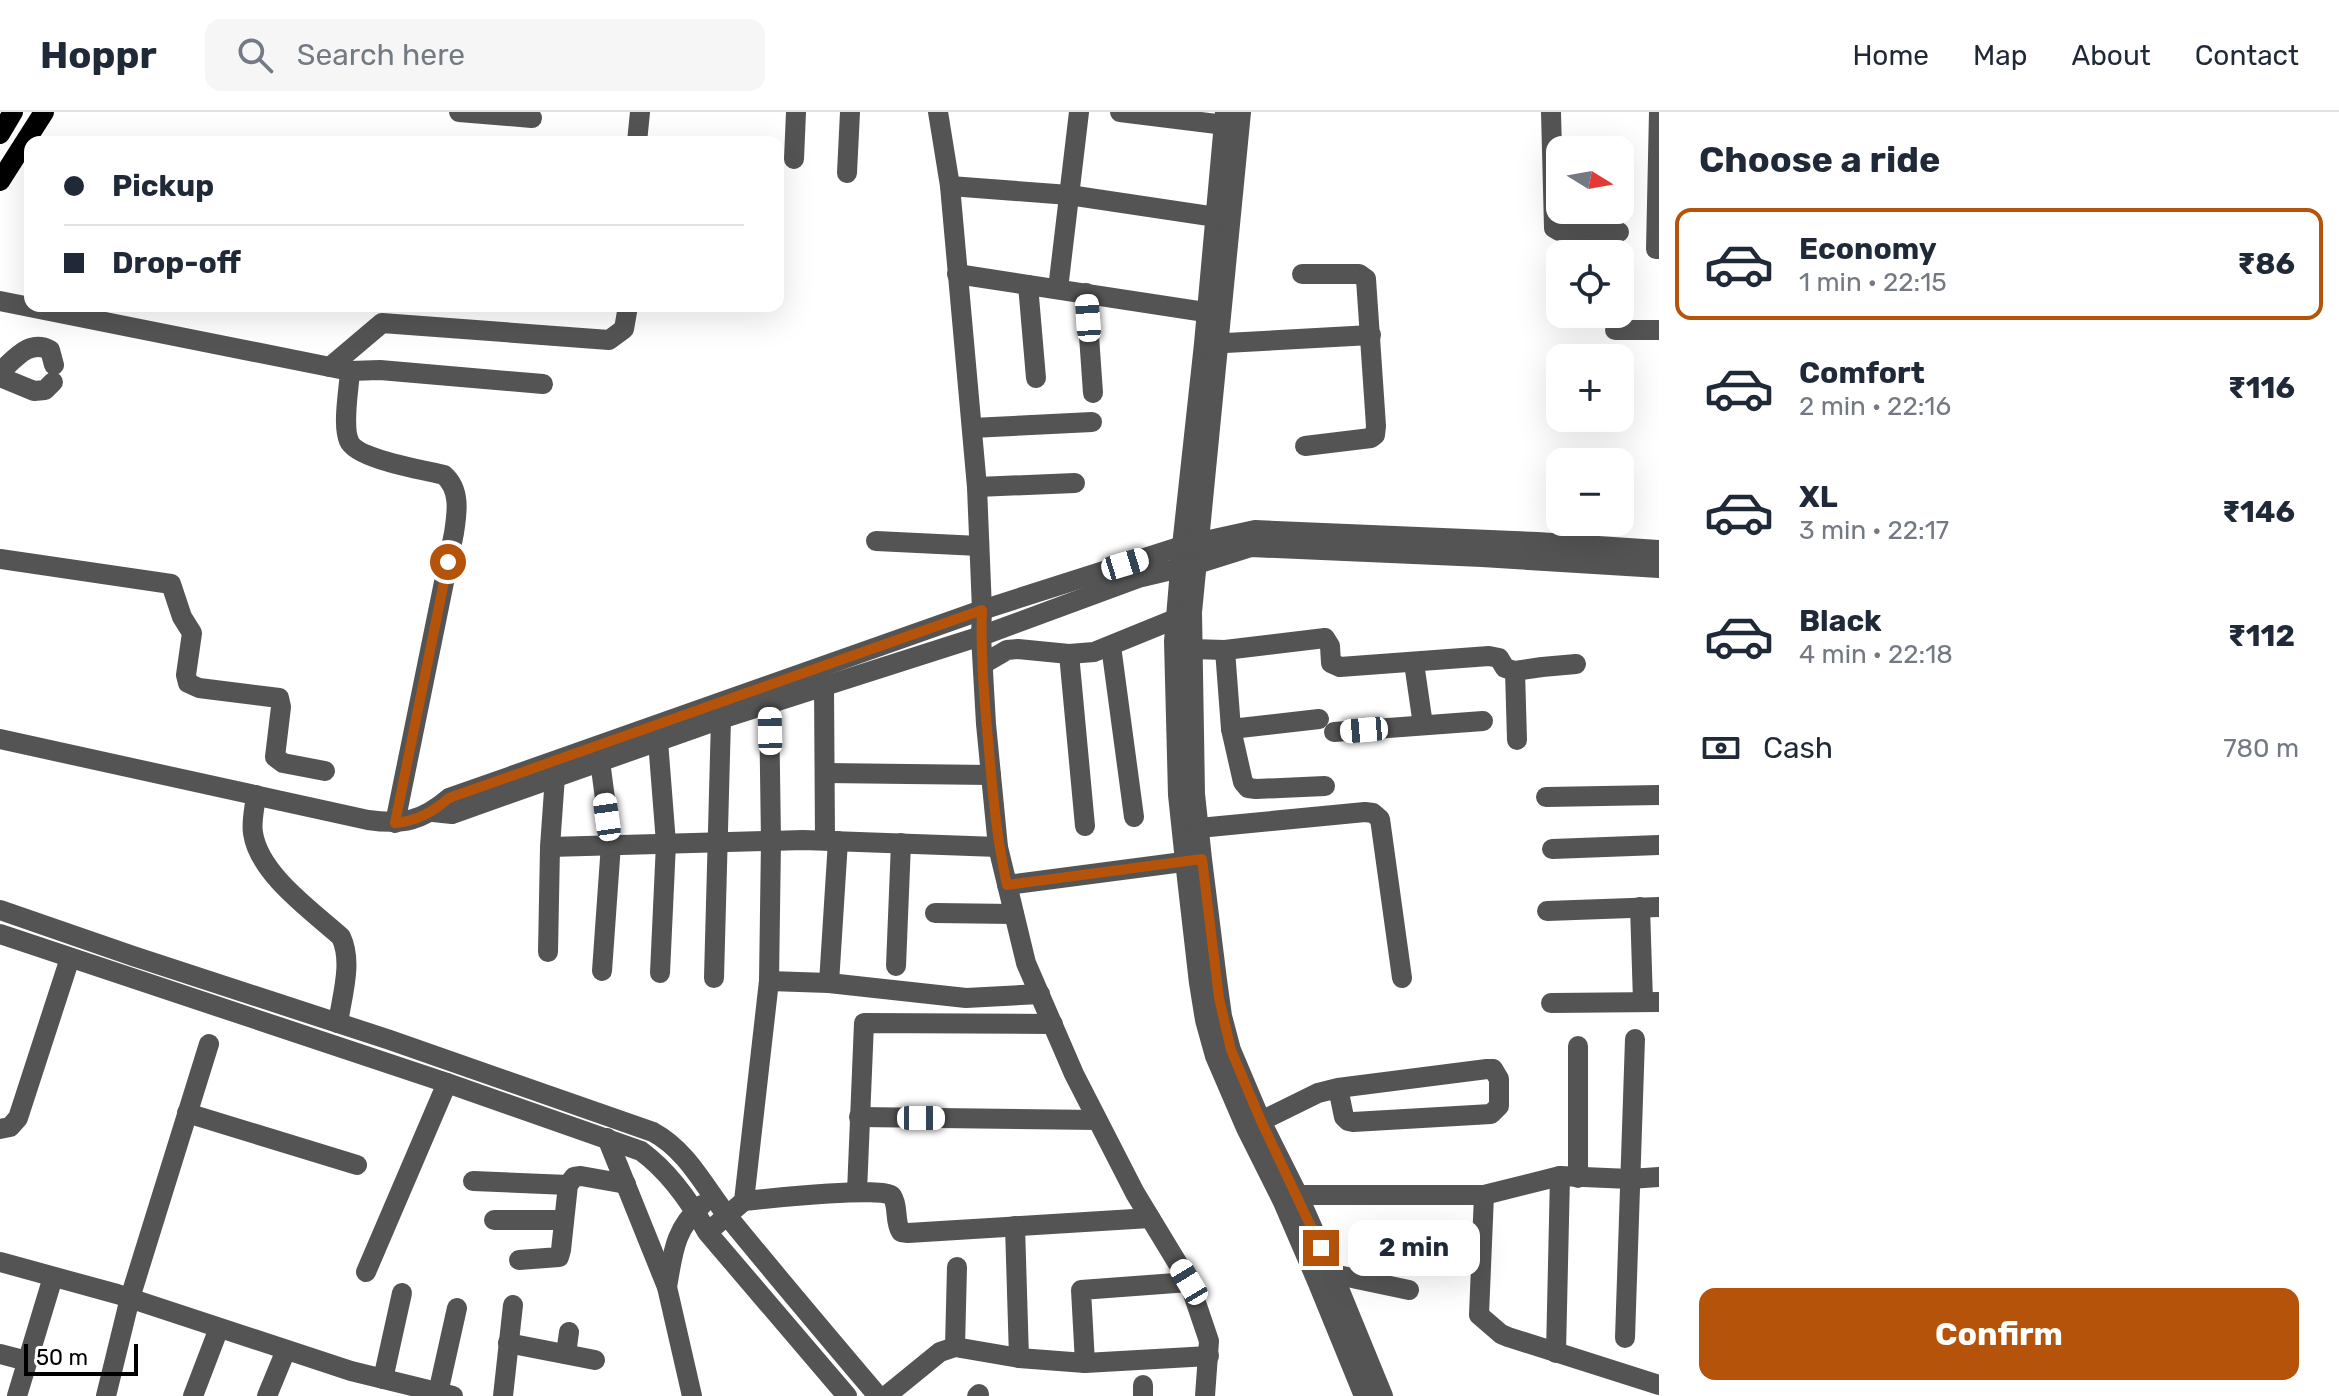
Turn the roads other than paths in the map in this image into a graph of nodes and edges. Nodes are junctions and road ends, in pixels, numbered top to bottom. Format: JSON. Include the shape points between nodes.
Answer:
{"nodes":[{"id":1,"x":13,"y":112,"type":"edge"},
{"id":2,"x":44,"y":112,"type":"edge"},
{"id":3,"x":459,"y":112,"type":"edge"},
{"id":4,"x":640,"y":112,"type":"edge"},
{"id":5,"x":796,"y":112,"type":"edge"},
{"id":6,"x":850,"y":112,"type":"edge"},
{"id":7,"x":938,"y":112,"type":"edge"},
{"id":8,"x":1079,"y":112,"type":"edge"},
{"id":9,"x":1120,"y":112,"type":"edge"},
{"id":10,"x":1241,"y":112,"type":"edge"},
{"id":11,"x":1551,"y":112,"type":"edge"},
{"id":12,"x":1659,"y":112,"type":"edge"},
{"id":13,"x":532,"y":118,"type":"dead end"},
{"id":14,"x":1225,"y":118,"type":"edge"},
{"id":15,"x":1659,"y":132,"type":"edge"},
{"id":16,"x":0,"y":134,"type":"edge"},
{"id":17,"x":29,"y":136,"type":"edge"},
{"id":18,"x":638,"y":136,"type":"edge"},
{"id":19,"x":1553,"y":136,"type":"edge"},
{"id":20,"x":24,"y":143,"type":"edge"},
{"id":21,"x":794,"y":159,"type":"dead end"},
{"id":22,"x":847,"y":173,"type":"dead end"},
{"id":23,"x":0,"y":181,"type":"edge"},
{"id":24,"x":950,"y":186,"type":"junction"},
{"id":25,"x":1069,"y":195,"type":"junction"},
{"id":26,"x":1659,"y":196,"type":"edge"},
{"id":27,"x":1216,"y":217,"type":"junction"},
{"id":28,"x":1554,"y":224,"type":"edge"},
{"id":29,"x":1619,"y":232,"type":"dead end"},
{"id":30,"x":1659,"y":249,"type":"edge"},
{"id":31,"x":957,"y":274,"type":"junction"},
{"id":32,"x":1302,"y":274,"type":"dead end"},
{"id":33,"x":1028,"y":285,"type":"junction"},
{"id":34,"x":1058,"y":289,"type":"junction"},
{"id":35,"x":1086,"y":293,"type":"junction"},
{"id":36,"x":0,"y":301,"type":"edge"},
{"id":37,"x":24,"y":306,"type":"edge"},
{"id":38,"x":55,"y":312,"type":"edge"},
{"id":39,"x":627,"y":312,"type":"edge"},
{"id":40,"x":1214,"y":313,"type":"junction"},
{"id":41,"x":1615,"y":330,"type":"dead end"},
{"id":42,"x":1659,"y":330,"type":"edge"},
{"id":43,"x":1371,"y":335,"type":"junction"},
{"id":44,"x":1212,"y":344,"type":"junction"},
{"id":45,"x":340,"y":369,"type":"junction"},
{"id":46,"x":0,"y":375,"type":"edge"},
{"id":47,"x":1036,"y":378,"type":"dead end"},
{"id":48,"x":543,"y":384,"type":"dead end"},
{"id":49,"x":1093,"y":393,"type":"dead end"},
{"id":50,"x":1092,"y":422,"type":"dead end"},
{"id":51,"x":972,"y":428,"type":"junction"},
{"id":52,"x":1305,"y":446,"type":"dead end"},
{"id":53,"x":1075,"y":483,"type":"dead end"},
{"id":54,"x":977,"y":487,"type":"junction"},
{"id":55,"x":876,"y":541,"type":"dead end"},
{"id":56,"x":1191,"y":544,"type":"junction"},
{"id":57,"x":979,"y":546,"type":"junction"},
{"id":58,"x":1659,"y":550,"type":"edge"},
{"id":59,"x":0,"y":559,"type":"edge"},
{"id":60,"x":1188,"y":566,"type":"junction"},
{"id":61,"x":1659,"y":568,"type":"edge"},
{"id":62,"x":982,"y":610,"type":"junction"},
{"id":63,"x":1184,"y":616,"type":"junction"},
{"id":64,"x":981,"y":636,"type":"junction"},
{"id":65,"x":1111,"y":646,"type":"junction"},
{"id":66,"x":1191,"y":649,"type":"junction"},
{"id":67,"x":1225,"y":650,"type":"junction"},
{"id":68,"x":1069,"y":654,"type":"junction"},
{"id":69,"x":1414,"y":663,"type":"junction"},
{"id":70,"x":983,"y":664,"type":"junction"},
{"id":71,"x":1576,"y":664,"type":"dead end"},
{"id":72,"x":1515,"y":671,"type":"junction"},
{"id":73,"x":824,"y":685,"type":"junction"},
{"id":74,"x":769,"y":703,"type":"junction"},
{"id":75,"x":721,"y":719,"type":"junction"},
{"id":76,"x":1483,"y":721,"type":"dead end"},
{"id":77,"x":1423,"y":725,"type":"junction"},
{"id":78,"x":1231,"y":729,"type":"junction"},
{"id":79,"x":0,"y":739,"type":"edge"},
{"id":80,"x":1517,"y":740,"type":"dead end"},
{"id":81,"x":658,"y":741,"type":"junction"},
{"id":82,"x":600,"y":761,"type":"junction"},
{"id":83,"x":325,"y":771,"type":"dead end"},
{"id":84,"x":825,"y":773,"type":"junction"},
{"id":85,"x":991,"y":775,"type":"junction"},
{"id":86,"x":555,"y":776,"type":"junction"},
{"id":87,"x":1325,"y":786,"type":"dead end"},
{"id":88,"x":256,"y":795,"type":"junction"},
{"id":89,"x":1659,"y":795,"type":"edge"},
{"id":90,"x":1546,"y":797,"type":"dead end"},
{"id":91,"x":433,"y":812,"type":"junction"},
{"id":92,"x":1134,"y":817,"type":"dead end"},
{"id":93,"x":395,"y":823,"type":"junction"},
{"id":94,"x":1085,"y":826,"type":"dead end"},
{"id":95,"x":1199,"y":828,"type":"junction"},
{"id":96,"x":771,"y":841,"type":"junction"},
{"id":97,"x":832,"y":841,"type":"junction"},
{"id":98,"x":719,"y":842,"type":"junction"},
{"id":99,"x":666,"y":843,"type":"junction"},
{"id":100,"x":901,"y":843,"type":"junction"},
{"id":101,"x":611,"y":844,"type":"junction"},
{"id":102,"x":1659,"y":845,"type":"edge"},
{"id":103,"x":550,"y":847,"type":"junction"},
{"id":104,"x":998,"y":847,"type":"junction"},
{"id":105,"x":1552,"y":849,"type":"dead end"},
{"id":106,"x":1194,"y":860,"type":"junction"},
{"id":107,"x":1007,"y":885,"type":"junction"},
{"id":108,"x":1649,"y":907,"type":"edge"},
{"id":109,"x":0,"y":910,"type":"edge"},
{"id":110,"x":1547,"y":911,"type":"dead end"},
{"id":111,"x":935,"y":913,"type":"dead end"},
{"id":112,"x":1014,"y":914,"type":"junction"},
{"id":113,"x":0,"y":934,"type":"edge"},
{"id":114,"x":548,"y":952,"type":"dead end"},
{"id":115,"x":70,"y":958,"type":"junction"},
{"id":116,"x":896,"y":966,"type":"dead end"},
{"id":117,"x":602,"y":971,"type":"dead end"},
{"id":118,"x":660,"y":973,"type":"dead end"},
{"id":119,"x":714,"y":978,"type":"dead end"},
{"id":120,"x":1402,"y":978,"type":"dead end"},
{"id":121,"x":769,"y":981,"type":"junction"},
{"id":122,"x":829,"y":983,"type":"junction"},
{"id":123,"x":1040,"y":994,"type":"junction"},
{"id":124,"x":1651,"y":1001,"type":"edge"},
{"id":125,"x":1551,"y":1003,"type":"dead end"},
{"id":126,"x":338,"y":1023,"type":"junction"},
{"id":127,"x":1053,"y":1024,"type":"junction"},
{"id":128,"x":1635,"y":1039,"type":"dead end"},
{"id":129,"x":209,"y":1044,"type":"dead end"},
{"id":130,"x":1578,"y":1046,"type":"dead end"},
{"id":131,"x":447,"y":1083,"type":"junction"},
{"id":132,"x":1338,"y":1088,"type":"junction"},
{"id":133,"x":187,"y":1113,"type":"junction"},
{"id":134,"x":859,"y":1117,"type":"junction"},
{"id":135,"x":1097,"y":1120,"type":"junction"},
{"id":136,"x":1261,"y":1121,"type":"junction"},
{"id":137,"x":0,"y":1129,"type":"edge"},
{"id":138,"x":607,"y":1138,"type":"junction"},
{"id":139,"x":357,"y":1165,"type":"dead end"},
{"id":140,"x":1569,"y":1177,"type":"junction"},
{"id":141,"x":1659,"y":1177,"type":"edge"},
{"id":142,"x":1630,"y":1179,"type":"junction"},
{"id":143,"x":473,"y":1181,"type":"dead end"},
{"id":144,"x":626,"y":1184,"type":"junction"},
{"id":145,"x":568,"y":1185,"type":"junction"},
{"id":146,"x":857,"y":1192,"type":"junction"},
{"id":147,"x":1484,"y":1195,"type":"junction"},
{"id":148,"x":712,"y":1196,"type":"junction"},
{"id":149,"x":1289,"y":1196,"type":"junction"},
{"id":150,"x":744,"y":1201,"type":"junction"},
{"id":151,"x":695,"y":1211,"type":"junction"},
{"id":152,"x":727,"y":1216,"type":"junction"},
{"id":153,"x":1150,"y":1218,"type":"junction"},
{"id":154,"x":494,"y":1220,"type":"dead end"},
{"id":155,"x":564,"y":1220,"type":"junction"},
{"id":156,"x":1015,"y":1226,"type":"junction"},
{"id":157,"x":707,"y":1232,"type":"junction"},
{"id":158,"x":519,"y":1260,"type":"dead end"},
{"id":159,"x":0,"y":1262,"type":"edge"},
{"id":160,"x":957,"y":1267,"type":"dead end"},
{"id":161,"x":366,"y":1272,"type":"dead end"},
{"id":162,"x":1333,"y":1274,"type":"junction"},
{"id":163,"x":53,"y":1277,"type":"junction"},
{"id":164,"x":1189,"y":1282,"type":"junction"},
{"id":165,"x":667,"y":1287,"type":"junction"},
{"id":166,"x":1409,"y":1290,"type":"dead end"},
{"id":167,"x":402,"y":1293,"type":"dead end"},
{"id":168,"x":130,"y":1298,"type":"junction"},
{"id":169,"x":513,"y":1305,"type":"dead end"},
{"id":170,"x":457,"y":1308,"type":"dead end"},
{"id":171,"x":219,"y":1328,"type":"junction"},
{"id":172,"x":569,"y":1332,"type":"dead end"},
{"id":173,"x":1625,"y":1338,"type":"dead end"},
{"id":174,"x":508,"y":1343,"type":"junction"},
{"id":175,"x":955,"y":1347,"type":"junction"},
{"id":176,"x":286,"y":1350,"type":"junction"},
{"id":177,"x":1556,"y":1353,"type":"junction"},
{"id":178,"x":0,"y":1354,"type":"edge"},
{"id":179,"x":566,"y":1354,"type":"junction"},
{"id":180,"x":1209,"y":1356,"type":"junction"},
{"id":181,"x":1019,"y":1358,"type":"junction"},
{"id":182,"x":595,"y":1360,"type":"dead end"},
{"id":183,"x":27,"y":1361,"type":"junction"},
{"id":184,"x":1085,"y":1363,"type":"junction"},
{"id":185,"x":383,"y":1379,"type":"junction"},
{"id":186,"x":1659,"y":1385,"type":"edge"},
{"id":187,"x":446,"y":1395,"type":"edge"},
{"id":188,"x":17,"y":1396,"type":"edge"},
{"id":189,"x":106,"y":1396,"type":"edge"},
{"id":190,"x":193,"y":1396,"type":"edge"},
{"id":191,"x":267,"y":1396,"type":"edge"},
{"id":192,"x":503,"y":1396,"type":"edge"},
{"id":193,"x":692,"y":1396,"type":"edge"},
{"id":194,"x":847,"y":1396,"type":"edge"},
{"id":195,"x":878,"y":1396,"type":"edge"},
{"id":196,"x":886,"y":1396,"type":"edge"},
{"id":197,"x":1205,"y":1396,"type":"edge"},
{"id":198,"x":1364,"y":1396,"type":"edge"},
{"id":199,"x":1383,"y":1396,"type":"edge"}],
"edges":[{"from":1,"to":16,"type":"main road"},
{"from":2,"to":17,"type":"main road"},
{"from":3,"to":13,"type":"street"},
{"from":4,"to":18,"type":"street"},
{"from":5,"to":21,"type":"street"},
{"from":6,"to":22,"type":"street"},
{"from":7,"to":24,"type":"street"},
{"from":8,"to":25,"type":"street"},
{"from":9,"to":14,"type":"street"},
{"from":10,"to":40,"type":"street"},
{"from":11,"to":19,"type":"street"},
{"from":12,"to":15,"type":"street"},
{"from":14,"to":27,"type":"street"},
{"from":15,"to":26,"type":"street"},
{"from":20,"to":23,"type":"main road"},
{"from":24,"to":25,"type":"street"},
{"from":24,"to":31,"type":"street"},
{"from":25,"to":27,"type":"street"},
{"from":25,"to":34,"type":"street"},
{"from":26,"to":30,"type":"street"},
{"from":27,"to":40,"type":"street"},
{"from":28,"to":29,"type":"street","via":[[1559,231]]},
{"from":31,"to":33,"type":"street"},
{"from":31,"to":51,"type":"street"},
{"from":32,"to":43,"type":"street","via":[[1363,276]]},
{"from":33,"to":34,"type":"street"},
{"from":33,"to":47,"type":"street"},
{"from":34,"to":35,"type":"street"},
{"from":35,"to":40,"type":"street"},
{"from":35,"to":49,"type":"street"},
{"from":36,"to":37,"type":"street"},
{"from":38,"to":45,"type":"street"},
{"from":39,"to":45,"type":"street","via":[[624,329],[609,340],[382,323]]},
{"from":40,"to":44,"type":"street"},
{"from":41,"to":42,"type":"street"},
{"from":43,"to":44,"type":"street"},
{"from":43,"to":52,"type":"street","via":[[1375,435]]},
{"from":44,"to":56,"type":"street","via":[[1211,409]]},
{"from":45,"to":48,"type":"street"},
{"from":45,"to":93,"type":"street","via":[[353,447],[444,475],[456,496],[454,533]]},
{"from":46,"to":46,"type":"street","via":[[34,391],[45,390],[53,374],[50,350],[35,346],[23,351]]},
{"from":50,"to":51,"type":"street"},
{"from":51,"to":54,"type":"street"},
{"from":53,"to":54,"type":"street"},
{"from":54,"to":57,"type":"street"},
{"from":55,"to":57,"type":"street"},
{"from":56,"to":58,"type":"street","via":[[1255,530]]},
{"from":56,"to":60,"type":"street"},
{"from":56,"to":62,"type":"street"},
{"from":57,"to":62,"type":"street"},
{"from":59,"to":83,"type":"street","via":[[171,584],[192,633],[188,683],[279,698],[275,757]]},
{"from":60,"to":61,"type":"street","via":[[1233,551],[1268,547]]},
{"from":60,"to":63,"type":"street"},
{"from":60,"to":64,"type":"street","via":[[1138,578]]},
{"from":62,"to":64,"type":"street"},
{"from":62,"to":91,"type":"street","via":[[449,798]]},
{"from":63,"to":65,"type":"street"},
{"from":63,"to":66,"type":"street"},
{"from":63,"to":106,"type":"street","via":[[1174,641],[1178,780]]},
{"from":64,"to":70,"type":"street"},
{"from":64,"to":73,"type":"street"},
{"from":65,"to":68,"type":"street"},
{"from":65,"to":92,"type":"street"},
{"from":66,"to":67,"type":"street"},
{"from":66,"to":95,"type":"street"},
{"from":67,"to":69,"type":"street","via":[[1325,638],[1331,663],[1340,667]]},
{"from":67,"to":78,"type":"street"},
{"from":68,"to":70,"type":"street","via":[[1007,650]]},
{"from":68,"to":94,"type":"street"},
{"from":69,"to":72,"type":"street","via":[[1489,656]]},
{"from":69,"to":77,"type":"street"},
{"from":70,"to":85,"type":"street"},
{"from":71,"to":72,"type":"street"},
{"from":72,"to":80,"type":"street"},
{"from":73,"to":74,"type":"street"},
{"from":73,"to":84,"type":"street"},
{"from":74,"to":75,"type":"street"},
{"from":74,"to":96,"type":"street"},
{"from":75,"to":81,"type":"street"},
{"from":75,"to":98,"type":"street"},
{"from":76,"to":77,"type":"street"},
{"from":77,"to":78,"type":"street"},
{"from":78,"to":87,"type":"street","via":[[1248,788]]},
{"from":79,"to":88,"type":"street"},
{"from":81,"to":82,"type":"street"},
{"from":81,"to":99,"type":"street"},
{"from":82,"to":86,"type":"street"},
{"from":82,"to":101,"type":"street"},
{"from":84,"to":85,"type":"street"},
{"from":84,"to":97,"type":"street"},
{"from":85,"to":104,"type":"street"},
{"from":86,"to":91,"type":"street","via":[[452,814]]},
{"from":86,"to":103,"type":"street"},
{"from":88,"to":93,"type":"street"},
{"from":88,"to":126,"type":"street","via":[[252,830],[269,872],[341,937],[346,948]]},
{"from":89,"to":90,"type":"street"},
{"from":91,"to":93,"type":"street"},
{"from":95,"to":106,"type":"street"},
{"from":95,"to":120,"type":"street","via":[[1373,813],[1380,819]]},
{"from":96,"to":97,"type":"street"},
{"from":96,"to":98,"type":"street"},
{"from":96,"to":121,"type":"street"},
{"from":97,"to":100,"type":"street"},
{"from":97,"to":122,"type":"street"},
{"from":98,"to":99,"type":"street"},
{"from":98,"to":119,"type":"street"},
{"from":99,"to":101,"type":"street"},
{"from":99,"to":118,"type":"street"},
{"from":100,"to":104,"type":"street"},
{"from":100,"to":116,"type":"street"},
{"from":101,"to":103,"type":"street"},
{"from":101,"to":117,"type":"street"},
{"from":102,"to":105,"type":"street"},
{"from":103,"to":114,"type":"street"},
{"from":104,"to":107,"type":"street"},
{"from":106,"to":107,"type":"street"},
{"from":106,"to":136,"type":"street","via":[[1222,1016]]},
{"from":106,"to":149,"type":"street","via":[[1199,983],[1215,1056],[1246,1128]]},
{"from":107,"to":112,"type":"street"},
{"from":108,"to":110,"type":"street"},
{"from":108,"to":124,"type":"street"},
{"from":109,"to":126,"type":"street"},
{"from":111,"to":112,"type":"street"},
{"from":112,"to":123,"type":"street"},
{"from":113,"to":115,"type":"street"},
{"from":115,"to":131,"type":"street"},
{"from":115,"to":137,"type":"street","via":[[18,1118]]},
{"from":121,"to":122,"type":"street"},
{"from":121,"to":150,"type":"street"},
{"from":122,"to":123,"type":"street","via":[[966,998]]},
{"from":123,"to":127,"type":"street"},
{"from":124,"to":125,"type":"street"},
{"from":126,"to":148,"type":"street","via":[[653,1132],[681,1153]]},
{"from":127,"to":134,"type":"street","via":[[864,1023]]},
{"from":127,"to":135,"type":"street"},
{"from":128,"to":142,"type":"street"},
{"from":129,"to":133,"type":"street"},
{"from":130,"to":140,"type":"street"},
{"from":131,"to":138,"type":"street"},
{"from":131,"to":161,"type":"street"},
{"from":132,"to":132,"type":"street","via":[[1344,1117],[1353,1122],[1491,1114],[1499,1106],[1499,1079],[1493,1069]]},
{"from":132,"to":136,"type":"street"},
{"from":133,"to":139,"type":"street"},
{"from":133,"to":168,"type":"street"},
{"from":134,"to":135,"type":"street"},
{"from":134,"to":146,"type":"street"},
{"from":135,"to":153,"type":"street"},
{"from":136,"to":149,"type":"street"},
{"from":138,"to":144,"type":"street"},
{"from":138,"to":151,"type":"street","via":[[653,1160]]},
{"from":140,"to":142,"type":"street"},
{"from":140,"to":147,"type":"street"},
{"from":140,"to":177,"type":"street"},
{"from":141,"to":142,"type":"street"},
{"from":142,"to":173,"type":"street"},
{"from":143,"to":145,"type":"street"},
{"from":144,"to":145,"type":"street","via":[[581,1176]]},
{"from":144,"to":165,"type":"street"},
{"from":145,"to":155,"type":"street"},
{"from":146,"to":150,"type":"street"},
{"from":146,"to":156,"type":"street","via":[[892,1195],[901,1232]]},
{"from":147,"to":149,"type":"street"},
{"from":147,"to":177,"type":"street","via":[[1479,1315],[1501,1334]]},
{"from":148,"to":151,"type":"street"},
{"from":148,"to":152,"type":"street"},
{"from":149,"to":162,"type":"street"},
{"from":149,"to":198,"type":"street"},
{"from":150,"to":152,"type":"street"},
{"from":151,"to":157,"type":"street"},
{"from":151,"to":165,"type":"street","via":[[677,1236]]},
{"from":152,"to":157,"type":"street"},
{"from":152,"to":195,"type":"street"},
{"from":153,"to":156,"type":"street"},
{"from":153,"to":164,"type":"street"},
{"from":154,"to":155,"type":"street"},
{"from":155,"to":158,"type":"street","via":[[559,1257]]},
{"from":156,"to":181,"type":"street"},
{"from":157,"to":194,"type":"street"},
{"from":159,"to":163,"type":"street"},
{"from":160,"to":175,"type":"street"},
{"from":162,"to":166,"type":"street"},
{"from":162,"to":199,"type":"street"},
{"from":163,"to":168,"type":"street"},
{"from":163,"to":183,"type":"street"},
{"from":164,"to":180,"type":"street"},
{"from":164,"to":184,"type":"street","via":[[1081,1290]]},
{"from":165,"to":193,"type":"street"},
{"from":167,"to":185,"type":"street"},
{"from":168,"to":171,"type":"street"},
{"from":168,"to":189,"type":"street"},
{"from":169,"to":174,"type":"street"},
{"from":170,"to":187,"type":"street"},
{"from":171,"to":176,"type":"street"},
{"from":171,"to":190,"type":"street"},
{"from":172,"to":179,"type":"street"},
{"from":174,"to":179,"type":"street"},
{"from":174,"to":192,"type":"street"},
{"from":175,"to":181,"type":"street"},
{"from":175,"to":196,"type":"street","via":[[940,1352]]},
{"from":176,"to":185,"type":"street"},
{"from":176,"to":191,"type":"street"},
{"from":177,"to":186,"type":"street"},
{"from":178,"to":183,"type":"street"},
{"from":179,"to":182,"type":"street"},
{"from":180,"to":184,"type":"street"},
{"from":180,"to":197,"type":"street"},
{"from":181,"to":184,"type":"street"},
{"from":183,"to":188,"type":"street"},
{"from":185,"to":187,"type":"street"}]}
